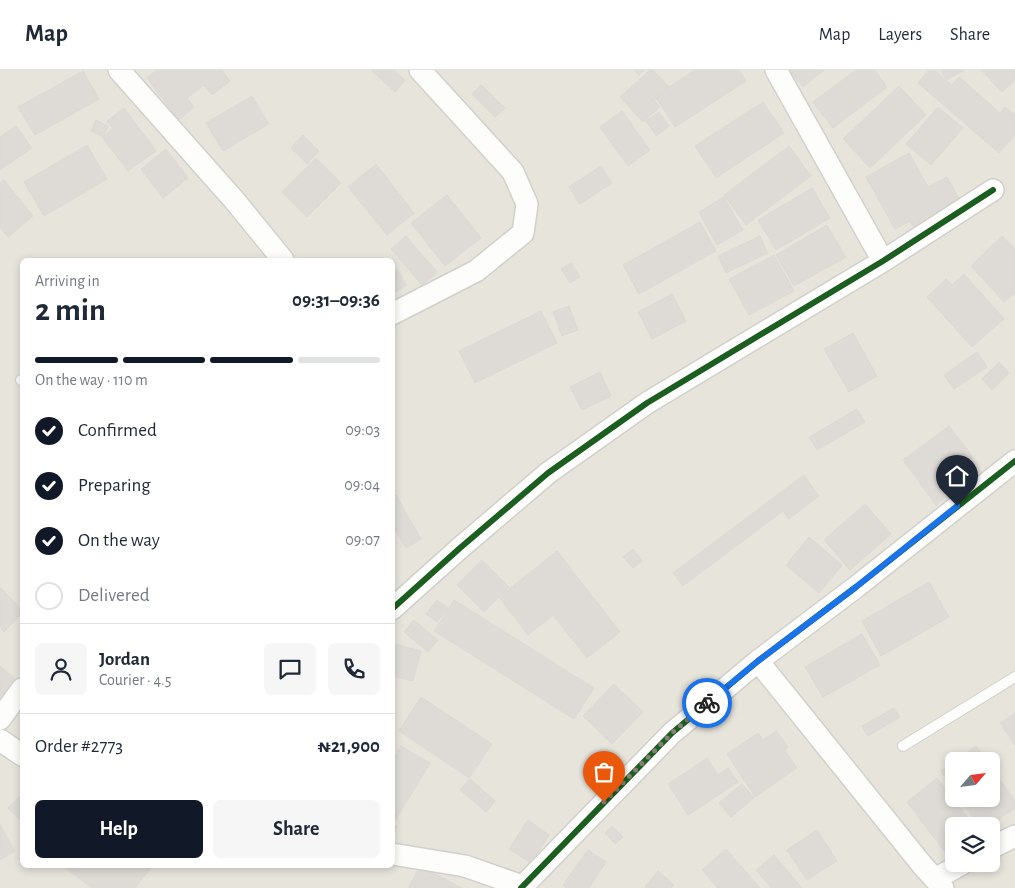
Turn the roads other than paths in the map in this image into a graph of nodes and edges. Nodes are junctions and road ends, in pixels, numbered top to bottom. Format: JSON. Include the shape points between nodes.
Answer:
{"nodes":[{"id":1,"x":119,"y":70,"type":"edge"},
{"id":2,"x":420,"y":70,"type":"edge"},
{"id":3,"x":776,"y":70,"type":"edge"},
{"id":4,"x":993,"y":190,"type":"dead end"},
{"id":5,"x":281,"y":258,"type":"edge"},
{"id":6,"x":883,"y":261,"type":"junction"},
{"id":7,"x":395,"y":312,"type":"edge"},
{"id":8,"x":1015,"y":461,"type":"edge"},
{"id":9,"x":395,"y":606,"type":"edge"},
{"id":10,"x":758,"y":661,"type":"junction"},
{"id":11,"x":1015,"y":677,"type":"edge"},
{"id":12,"x":20,"y":691,"type":"edge"},
{"id":13,"x":0,"y":719,"type":"edge"},
{"id":14,"x":0,"y":740,"type":"edge"},
{"id":15,"x":903,"y":746,"type":"dead end"},
{"id":16,"x":20,"y":754,"type":"edge"},
{"id":17,"x":1015,"y":836,"type":"edge"},
{"id":18,"x":1000,"y":844,"type":"edge"},
{"id":19,"x":395,"y":854,"type":"edge"},
{"id":20,"x":952,"y":872,"type":"edge"},
{"id":21,"x":939,"y":883,"type":"edge"},
{"id":22,"x":522,"y":887,"type":"edge"}],
"edges":[{"from":1,"to":5,"type":"street"},
{"from":2,"to":7,"type":"street","via":[[513,172],[527,204],[523,233],[476,270]]},
{"from":3,"to":6,"type":"street"},
{"from":4,"to":6,"type":"street"},
{"from":6,"to":9,"type":"street","via":[[646,402],[548,473]]},
{"from":8,"to":10,"type":"street"},
{"from":10,"to":21,"type":"street"},
{"from":10,"to":22,"type":"street","via":[[672,733]]},
{"from":11,"to":15,"type":"lane"},
{"from":12,"to":13,"type":"street"},
{"from":14,"to":16,"type":"street"},
{"from":17,"to":18,"type":"street"},
{"from":19,"to":22,"type":"street","via":[[465,866]]},
{"from":20,"to":21,"type":"street"}]}
